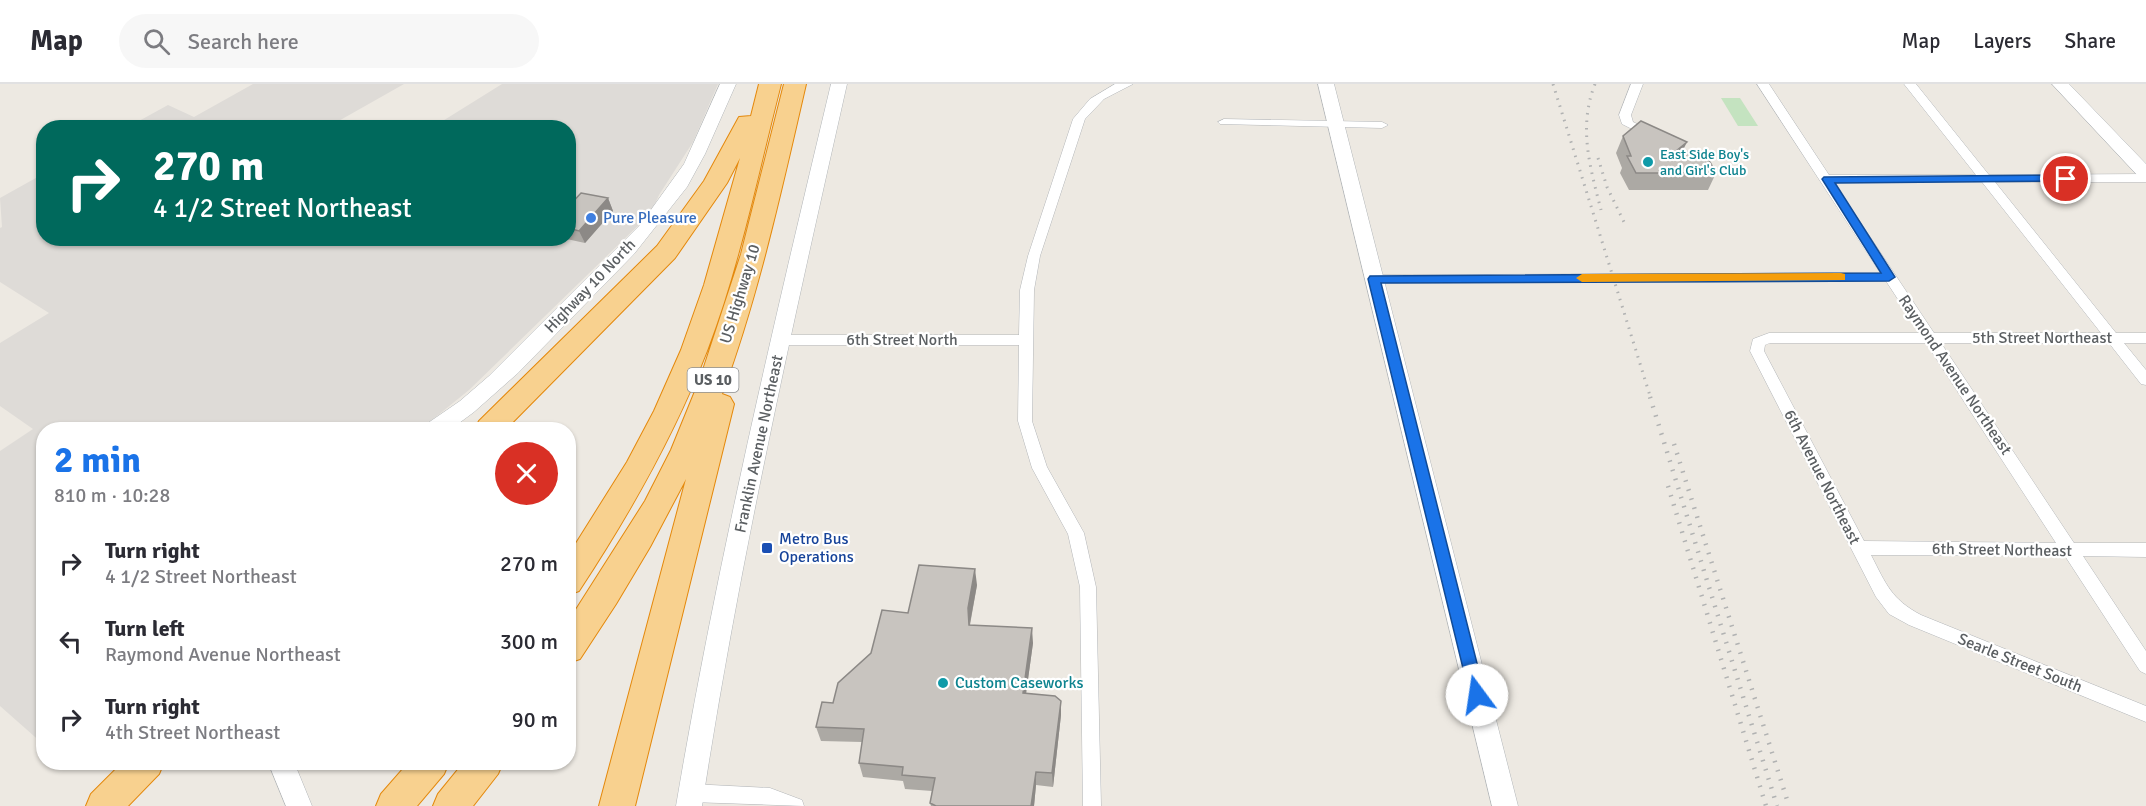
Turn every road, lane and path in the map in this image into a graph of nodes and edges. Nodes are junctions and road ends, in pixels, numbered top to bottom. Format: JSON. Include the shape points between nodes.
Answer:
{"nodes":[{"id":1,"x":728,"y":84,"type":"edge"},
{"id":2,"x":763,"y":84,"type":"edge"},
{"id":3,"x":770,"y":84,"type":"edge"},
{"id":4,"x":795,"y":84,"type":"edge"},
{"id":5,"x":838,"y":84,"type":"edge"},
{"id":6,"x":1127,"y":84,"type":"edge"},
{"id":7,"x":1326,"y":84,"type":"edge"},
{"id":8,"x":1637,"y":84,"type":"edge"},
{"id":9,"x":1763,"y":84,"type":"edge"},
{"id":10,"x":1910,"y":84,"type":"edge"},
{"id":11,"x":2060,"y":84,"type":"edge"},
{"id":12,"x":1224,"y":122,"type":"dead end"},
{"id":13,"x":1336,"y":124,"type":"junction"},
{"id":14,"x":1382,"y":125,"type":"dead end"},
{"id":15,"x":1667,"y":136,"type":"edge"},
{"id":16,"x":2146,"y":176,"type":"edge"},
{"id":17,"x":1986,"y":178,"type":"junction"},
{"id":18,"x":1827,"y":179,"type":"junction"},
{"id":19,"x":747,"y":275,"type":"junction"},
{"id":20,"x":1889,"y":277,"type":"junction"},
{"id":21,"x":1374,"y":279,"type":"junction"},
{"id":22,"x":2112,"y":338,"type":"junction"},
{"id":23,"x":2146,"y":338,"type":"edge"},
{"id":24,"x":1932,"y":339,"type":"junction"},
{"id":25,"x":780,"y":340,"type":"junction"},
{"id":26,"x":1025,"y":340,"type":"junction"},
{"id":27,"x":1758,"y":342,"type":"joint"},
{"id":28,"x":2146,"y":380,"type":"edge"},
{"id":29,"x":445,"y":422,"type":"edge"},
{"id":30,"x":496,"y":422,"type":"edge"},
{"id":31,"x":1859,"y":548,"type":"junction"},
{"id":32,"x":2072,"y":550,"type":"junction"},
{"id":33,"x":2146,"y":550,"type":"edge"},
{"id":34,"x":576,"y":570,"type":"edge"},
{"id":35,"x":1895,"y":609,"type":"joint"},
{"id":36,"x":576,"y":637,"type":"edge"},
{"id":37,"x":2146,"y":666,"type":"edge"},
{"id":38,"x":2146,"y":714,"type":"edge"},
{"id":39,"x":139,"y":770,"type":"edge"},
{"id":40,"x":284,"y":770,"type":"edge"},
{"id":41,"x":425,"y":770,"type":"edge"},
{"id":42,"x":480,"y":770,"type":"edge"},
{"id":43,"x":690,"y":800,"type":"edge"},
{"id":44,"x":104,"y":806,"type":"edge"},
{"id":45,"x":299,"y":806,"type":"edge"},
{"id":46,"x":394,"y":806,"type":"edge"},
{"id":47,"x":451,"y":806,"type":"edge"},
{"id":48,"x":617,"y":806,"type":"edge"},
{"id":49,"x":795,"y":806,"type":"edge"},
{"id":50,"x":1092,"y":806,"type":"edge"},
{"id":51,"x":1504,"y":806,"type":"edge"}],
"edges":[{"from":1,"to":29,"type":"street","name":"Highway 10 North","via":[[693,163],[644,231],[503,375]]},
{"from":2,"to":30,"type":"highway","via":[[726,163],[666,252]]},
{"from":3,"to":34,"type":"highway","number":"US 10","via":[[726,251],[694,349],[654,439]]},
{"from":4,"to":19,"type":"highway","name":"US Highway 10","number":"US 10"},
{"from":5,"to":25,"type":"street","name":"Franklin Avenue Northeast"},
{"from":6,"to":26,"type":"street","via":[[1100,96],[1079,119],[1034,256],[1027,290]]},
{"from":7,"to":13,"type":"street"},
{"from":8,"to":15,"type":"street","via":[[1625,116],[1628,124],[1652,135]]},
{"from":9,"to":18,"type":"street","name":"Raymond Avenue Northeast"},
{"from":10,"to":17,"type":"street"},
{"from":11,"to":16,"type":"street"},
{"from":12,"to":13,"type":"street"},
{"from":13,"to":14,"type":"street"},
{"from":13,"to":21,"type":"street"},
{"from":16,"to":17,"type":"street"},
{"from":17,"to":18,"type":"street"},
{"from":17,"to":22,"type":"street"},
{"from":18,"to":20,"type":"street","name":"Raymond Avenue Northeast"},
{"from":19,"to":36,"type":"highway","name":"US Highway 10","number":"US 10","via":[[698,421],[679,462],[613,581]]},
{"from":19,"to":48,"type":"highway","via":[[717,415]]},
{"from":20,"to":21,"type":"street"},
{"from":20,"to":24,"type":"street","name":"Raymond Avenue Northeast"},
{"from":21,"to":51,"type":"street"},
{"from":22,"to":23,"type":"street","name":"5th Street Northeast"},
{"from":22,"to":24,"type":"street","name":"5th Street Northeast"},
{"from":22,"to":28,"type":"street"},
{"from":24,"to":27,"type":"street","name":"5th Street Northeast","via":[[1769,338]]},
{"from":24,"to":32,"type":"street","name":"Raymond Avenue Northeast"},
{"from":25,"to":26,"type":"street","name":"6th Street North"},
{"from":25,"to":43,"type":"street","name":"Franklin Avenue Northeast","via":[[706,700]]},
{"from":26,"to":50,"type":"street","via":[[1025,421],[1029,440],[1076,533],[1088,588]]},
{"from":27,"to":31,"type":"street","name":"6th Avenue Northeast","via":[[1758,351]]},
{"from":31,"to":32,"type":"street","name":"6th Street Northeast"},
{"from":31,"to":35,"type":"street","name":"6th Avenue Northeast"},
{"from":32,"to":33,"type":"street","name":"6th Street Northeast"},
{"from":32,"to":37,"type":"street","name":"Raymond Avenue Northeast"},
{"from":35,"to":38,"type":"street","name":"Searle Street South"},
{"from":39,"to":44,"type":"highway"},
{"from":40,"to":45,"type":"street"},
{"from":41,"to":46,"type":"highway"},
{"from":42,"to":47,"type":"highway"},
{"from":43,"to":49,"type":"street","via":[[770,797]]}]}
